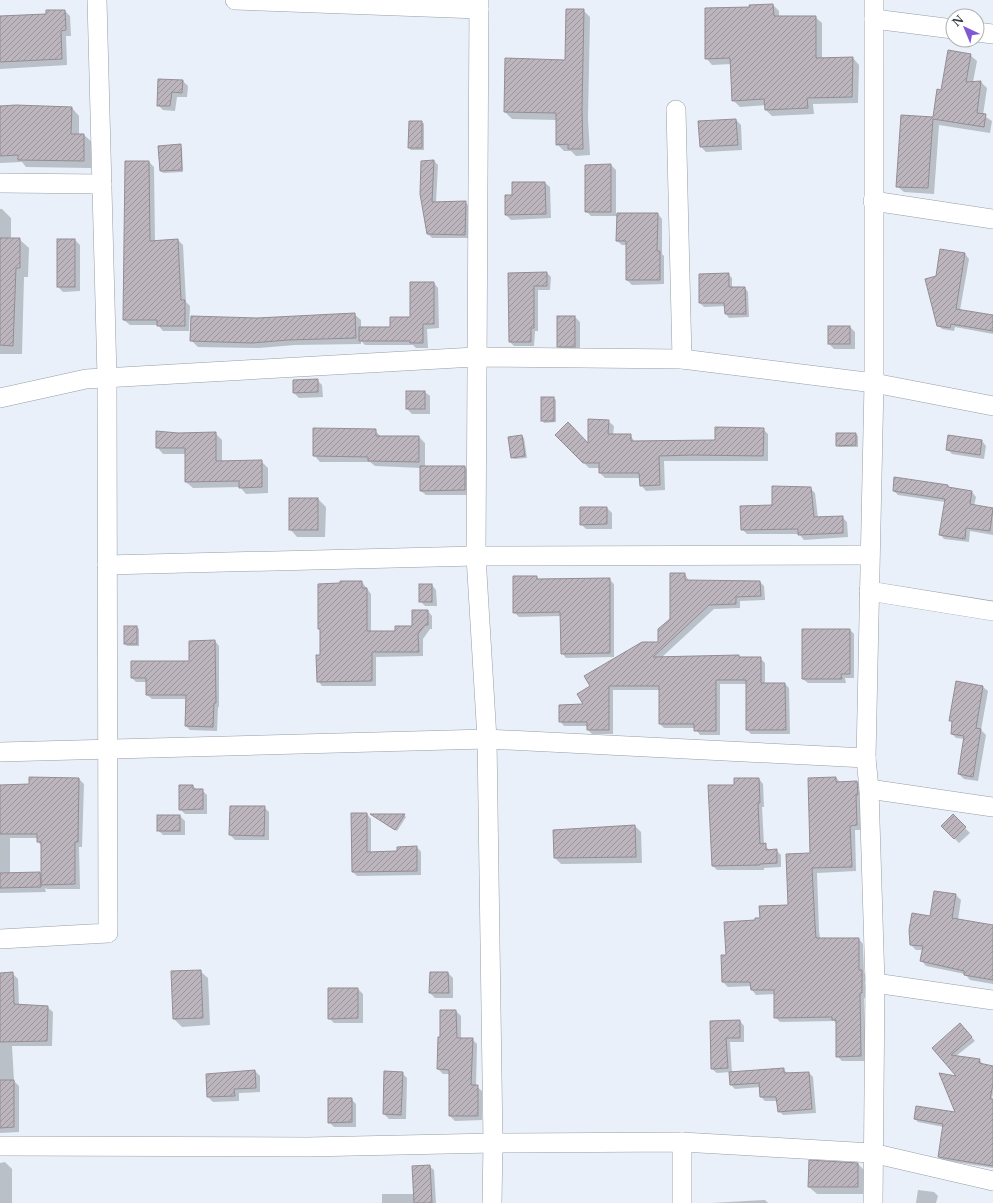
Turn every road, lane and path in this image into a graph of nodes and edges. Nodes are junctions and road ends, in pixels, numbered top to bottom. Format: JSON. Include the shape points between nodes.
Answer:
{"nodes":[{"id":1,"x":97,"y":0,"type":"edge"},
{"id":2,"x":235,"y":0,"type":"edge"},
{"id":3,"x":874,"y":0,"type":"edge"},
{"id":4,"x":479,"y":5,"type":"edge"},
{"id":5,"x":874,"y":19,"type":"junction"},
{"id":6,"x":945,"y":28,"type":"edge"},
{"id":7,"x":676,"y":110,"type":"dead end"},
{"id":8,"x":0,"y":183,"type":"edge"},
{"id":9,"x":102,"y":184,"type":"junction"},
{"id":10,"x":872,"y":201,"type":"junction"},
{"id":11,"x":993,"y":219,"type":"edge"},
{"id":12,"x":476,"y":357,"type":"junction"},
{"id":13,"x":682,"y":359,"type":"junction"},
{"id":14,"x":107,"y":377,"type":"junction"},
{"id":15,"x":874,"y":382,"type":"junction"},
{"id":16,"x":0,"y":398,"type":"edge"},
{"id":17,"x":993,"y":406,"type":"edge"},
{"id":18,"x":870,"y":555,"type":"junction"},
{"id":19,"x":476,"y":556,"type":"junction"},
{"id":20,"x":107,"y":565,"type":"junction"},
{"id":21,"x":869,"y":591,"type":"junction"},
{"id":22,"x":993,"y":611,"type":"edge"},
{"id":23,"x":487,"y":739,"type":"junction"},
{"id":24,"x":107,"y":749,"type":"junction"},
{"id":25,"x":0,"y":752,"type":"edge"},
{"id":26,"x":866,"y":758,"type":"junction"},
{"id":27,"x":869,"y":789,"type":"junction"},
{"id":28,"x":993,"y":807,"type":"edge"},
{"id":29,"x":0,"y":939,"type":"edge"},
{"id":30,"x":875,"y":983,"type":"junction"},
{"id":31,"x":993,"y":1000,"type":"edge"},
{"id":32,"x":682,"y":1142,"type":"junction"},
{"id":33,"x":493,"y":1143,"type":"junction"},
{"id":34,"x":0,"y":1146,"type":"edge"},
{"id":35,"x":872,"y":1153,"type":"junction"},
{"id":36,"x":993,"y":1181,"type":"edge"},
{"id":37,"x":492,"y":1203,"type":"edge"},
{"id":38,"x":682,"y":1203,"type":"edge"},
{"id":39,"x":873,"y":1203,"type":"edge"}],
"edges":[{"from":1,"to":9,"type":"street"},
{"from":2,"to":4,"type":"street"},
{"from":3,"to":5,"type":"street"},
{"from":4,"to":12,"type":"street"},
{"from":5,"to":6,"type":"street"},
{"from":5,"to":10,"type":"street"},
{"from":7,"to":13,"type":"street"},
{"from":8,"to":9,"type":"street"},
{"from":9,"to":14,"type":"street"},
{"from":10,"to":11,"type":"street"},
{"from":10,"to":15,"type":"street"},
{"from":12,"to":13,"type":"street"},
{"from":12,"to":14,"type":"street"},
{"from":12,"to":19,"type":"street"},
{"from":13,"to":15,"type":"street"},
{"from":14,"to":16,"type":"street","via":[[86,379]]},
{"from":14,"to":20,"type":"street"},
{"from":15,"to":17,"type":"street"},
{"from":15,"to":18,"type":"street"},
{"from":18,"to":19,"type":"street"},
{"from":18,"to":21,"type":"street"},
{"from":19,"to":20,"type":"street"},
{"from":19,"to":23,"type":"street"},
{"from":20,"to":24,"type":"street"},
{"from":21,"to":22,"type":"street"},
{"from":21,"to":26,"type":"street"},
{"from":23,"to":24,"type":"street"},
{"from":23,"to":26,"type":"street"},
{"from":23,"to":33,"type":"street"},
{"from":24,"to":25,"type":"street"},
{"from":24,"to":29,"type":"street","via":[[108,933]]},
{"from":26,"to":27,"type":"street"},
{"from":27,"to":28,"type":"street"},
{"from":27,"to":30,"type":"street"},
{"from":30,"to":31,"type":"street"},
{"from":30,"to":35,"type":"street"},
{"from":32,"to":33,"type":"street"},
{"from":32,"to":35,"type":"street"},
{"from":32,"to":38,"type":"street"},
{"from":33,"to":34,"type":"street","via":[[308,1147]]},
{"from":33,"to":37,"type":"street"},
{"from":35,"to":36,"type":"street"},
{"from":35,"to":39,"type":"street"}]}
